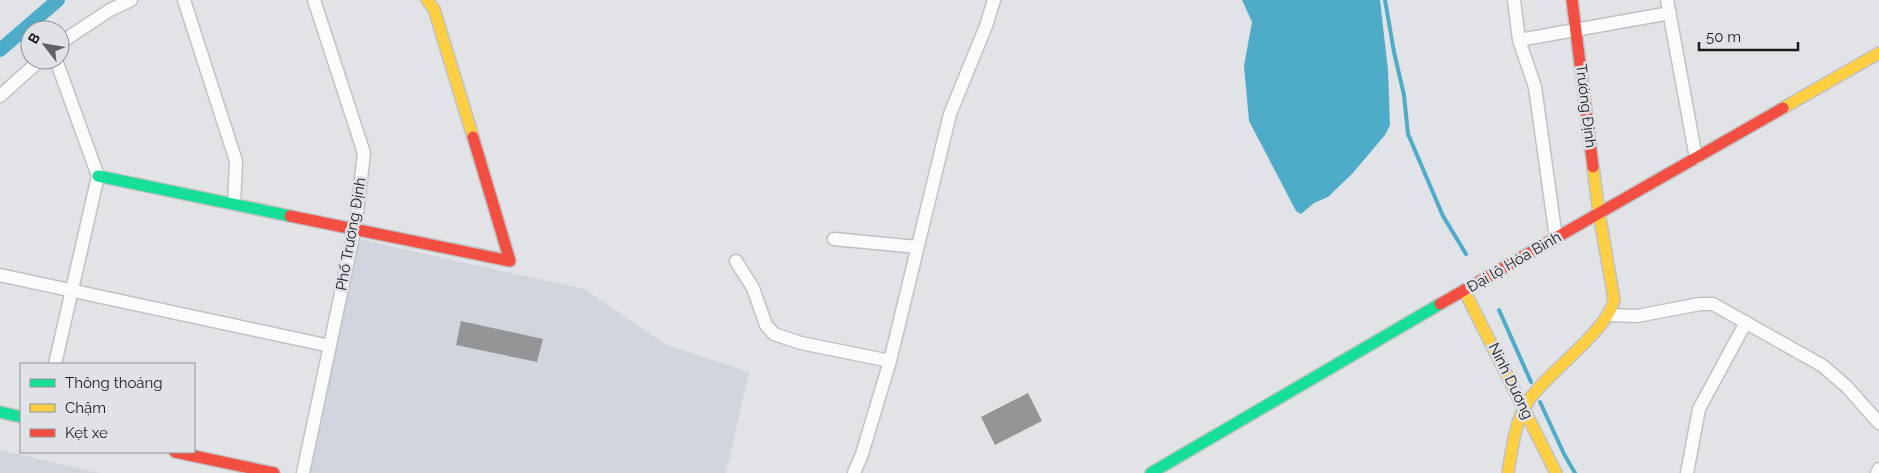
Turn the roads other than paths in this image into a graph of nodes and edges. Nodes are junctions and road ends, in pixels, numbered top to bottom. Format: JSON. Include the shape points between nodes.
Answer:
{"nodes":[{"id":1,"x":131,"y":0,"type":"edge"},
{"id":2,"x":184,"y":0,"type":"edge"},
{"id":3,"x":314,"y":0,"type":"edge"},
{"id":4,"x":427,"y":0,"type":"edge"},
{"id":5,"x":994,"y":0,"type":"edge"},
{"id":6,"x":1514,"y":0,"type":"edge"},
{"id":7,"x":1572,"y":0,"type":"edge"},
{"id":8,"x":1668,"y":0,"type":"edge"},
{"id":9,"x":1670,"y":14,"type":"junction"},
{"id":10,"x":1577,"y":31,"type":"junction"},
{"id":11,"x":70,"y":36,"type":"edge"},
{"id":12,"x":1519,"y":40,"type":"junction"},
{"id":13,"x":1879,"y":53,"type":"edge"},
{"id":14,"x":29,"y":70,"type":"edge"},
{"id":15,"x":60,"y":70,"type":"edge"},
{"id":16,"x":0,"y":96,"type":"edge"},
{"id":17,"x":1696,"y":158,"type":"junction"},
{"id":18,"x":98,"y":176,"type":"junction"},
{"id":19,"x":234,"y":204,"type":"junction"},
{"id":20,"x":1600,"y":213,"type":"junction"},
{"id":21,"x":354,"y":229,"type":"junction"},
{"id":22,"x":1556,"y":238,"type":"junction"},
{"id":23,"x":834,"y":239,"type":"dead end"},
{"id":24,"x":917,"y":247,"type":"junction"},
{"id":25,"x":736,"y":261,"type":"dead end"},
{"id":26,"x":0,"y":275,"type":"edge"},
{"id":27,"x":1464,"y":290,"type":"junction"},
{"id":28,"x":72,"y":291,"type":"junction"},
{"id":29,"x":1609,"y":315,"type":"junction"},
{"id":30,"x":1746,"y":322,"type":"junction"},
{"id":31,"x":330,"y":346,"type":"junction"},
{"id":32,"x":890,"y":361,"type":"junction"},
{"id":33,"x":55,"y":363,"type":"edge"},
{"id":34,"x":1524,"y":407,"type":"junction"},
{"id":35,"x":0,"y":412,"type":"edge"},
{"id":36,"x":20,"y":417,"type":"edge"},
{"id":37,"x":1879,"y":422,"type":"edge"},
{"id":38,"x":180,"y":453,"type":"edge"},
{"id":39,"x":1879,"y":469,"type":"edge"},
{"id":40,"x":274,"y":473,"type":"edge"},
{"id":41,"x":303,"y":473,"type":"edge"},
{"id":42,"x":854,"y":473,"type":"edge"},
{"id":43,"x":1151,"y":473,"type":"edge"},
{"id":44,"x":1508,"y":473,"type":"edge"},
{"id":45,"x":1556,"y":473,"type":"edge"},
{"id":46,"x":1687,"y":473,"type":"edge"},
{"id":47,"x":1877,"y":473,"type":"edge"}],
"edges":[{"from":1,"to":11,"type":"street"},
{"from":2,"to":19,"type":"street","via":[[236,161]]},
{"from":3,"to":21,"type":"street","name":"Phố Trương Định","via":[[364,153]]},
{"from":4,"to":21,"type":"main road","via":[[434,9],[510,261]]},
{"from":5,"to":24,"type":"street","via":[[950,114]]},
{"from":6,"to":12,"type":"street"},
{"from":7,"to":10,"type":"main road","name":"Trường Định"},
{"from":8,"to":9,"type":"street"},
{"from":9,"to":10,"type":"street"},
{"from":9,"to":17,"type":"street"},
{"from":10,"to":12,"type":"street"},
{"from":10,"to":20,"type":"main road","name":"Trường Định"},
{"from":12,"to":22,"type":"street","via":[[1535,87]]},
{"from":13,"to":17,"type":"main road","name":"Đại lộ Hòa Bình"},
{"from":14,"to":16,"type":"street"},
{"from":15,"to":18,"type":"street"},
{"from":17,"to":20,"type":"main road","name":"Đại lộ Hòa Bình"},
{"from":18,"to":19,"type":"main road"},
{"from":18,"to":28,"type":"street"},
{"from":19,"to":21,"type":"main road"},
{"from":20,"to":22,"type":"main road","name":"Đại lộ Hòa Bình"},
{"from":20,"to":29,"type":"main road","name":"Trường Định","via":[[1614,299]]},
{"from":21,"to":31,"type":"street","name":"Phố Trương Định"},
{"from":22,"to":27,"type":"main road","name":"Đại lộ Hòa Bình"},
{"from":23,"to":24,"type":"street"},
{"from":24,"to":32,"type":"street"},
{"from":25,"to":32,"type":"street","via":[[753,288],[766,325],[774,334],[801,343]]},
{"from":26,"to":28,"type":"street"},
{"from":27,"to":34,"type":"main road","name":"Ninh Dương"},
{"from":27,"to":43,"type":"main road","name":"Đại lộ Hòa Bình"},
{"from":28,"to":31,"type":"street"},
{"from":28,"to":33,"type":"street"},
{"from":29,"to":30,"type":"street","via":[[1637,316],[1706,304],[1722,308]]},
{"from":29,"to":34,"type":"main road"},
{"from":30,"to":37,"type":"street","via":[[1823,366]]},
{"from":30,"to":46,"type":"street","via":[[1699,409]]},
{"from":31,"to":41,"type":"street","name":"Phố Trương Định"},
{"from":32,"to":42,"type":"street"},
{"from":34,"to":44,"type":"main road"},
{"from":34,"to":45,"type":"main road","name":"Ninh Dương"},
{"from":35,"to":36,"type":"main road"},
{"from":38,"to":40,"type":"main road"},
{"from":39,"to":47,"type":"street"}]}
